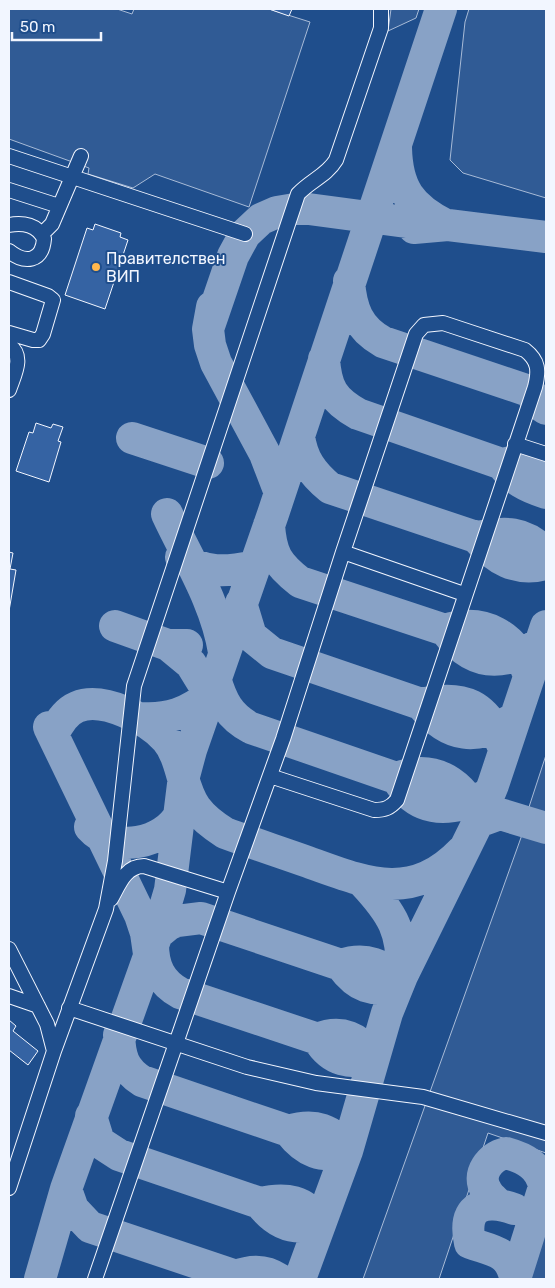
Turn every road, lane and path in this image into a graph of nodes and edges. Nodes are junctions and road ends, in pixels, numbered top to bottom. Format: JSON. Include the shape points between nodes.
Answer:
{"nodes":[{"id":1,"x":381,"y":9,"type":"edge"},
{"id":2,"x":9,"y":156,"type":"edge"},
{"id":3,"x":81,"y":156,"type":"dead end"},
{"id":4,"x":71,"y":177,"type":"junction"},
{"id":5,"x":9,"y":190,"type":"edge"},
{"id":6,"x":59,"y":206,"type":"junction"},
{"id":7,"x":9,"y":225,"type":"edge"},
{"id":8,"x":42,"y":234,"type":"junction"},
{"id":9,"x":245,"y":234,"type":"dead end"},
{"id":10,"x":9,"y":251,"type":"edge"},
{"id":11,"x":9,"y":282,"type":"edge"},
{"id":12,"x":9,"y":333,"type":"edge"},
{"id":13,"x":9,"y":345,"type":"edge"},
{"id":14,"x":9,"y":390,"type":"edge"},
{"id":15,"x":515,"y":444,"type":"junction"},
{"id":16,"x":546,"y":454,"type":"edge"},
{"id":17,"x":343,"y":552,"type":"junction"},
{"id":18,"x":464,"y":594,"type":"junction"},
{"id":19,"x":270,"y":776,"type":"junction"},
{"id":20,"x":228,"y":892,"type":"junction"},
{"id":21,"x":106,"y":909,"type":"junction"},
{"id":22,"x":9,"y":949,"type":"edge"},
{"id":23,"x":9,"y":996,"type":"edge"},
{"id":24,"x":38,"y":1006,"type":"junction"},
{"id":25,"x":69,"y":1008,"type":"junction"},
{"id":26,"x":177,"y":1043,"type":"junction"},
{"id":27,"x":54,"y":1051,"type":"junction"},
{"id":28,"x":546,"y":1133,"type":"edge"},
{"id":29,"x":9,"y":1188,"type":"edge"},
{"id":30,"x":95,"y":1279,"type":"edge"}],
"edges":[{"from":1,"to":21,"type":"street","via":[[380,28],[336,160],[330,171],[306,185],[298,194],[134,686],[115,861]]},
{"from":2,"to":4,"type":"street"},
{"from":3,"to":4,"type":"street"},
{"from":4,"to":6,"type":"street"},
{"from":4,"to":9,"type":"street"},
{"from":5,"to":6,"type":"street"},
{"from":6,"to":8,"type":"street","via":[[52,224]]},
{"from":7,"to":8,"type":"street","via":[[30,226]]},
{"from":8,"to":10,"type":"street","via":[[44,247],[36,258],[25,260]]},
{"from":11,"to":12,"type":"street","via":[[53,300],[39,340]]},
{"from":13,"to":14,"type":"street","via":[[18,355]]},
{"from":15,"to":16,"type":"street"},
{"from":15,"to":17,"type":"street","via":[[538,374],[533,356],[525,350],[443,323],[424,325],[416,334]]},
{"from":15,"to":18,"type":"street"},
{"from":17,"to":18,"type":"street"},
{"from":17,"to":19,"type":"street"},
{"from":18,"to":19,"type":"street","via":[[397,800],[391,807],[374,810]]},
{"from":19,"to":20,"type":"street"},
{"from":20,"to":21,"type":"street","via":[[136,866],[130,869]]},
{"from":20,"to":26,"type":"street"},
{"from":21,"to":25,"type":"street"},
{"from":22,"to":24,"type":"street"},
{"from":23,"to":24,"type":"street"},
{"from":24,"to":27,"type":"street"},
{"from":25,"to":26,"type":"street"},
{"from":25,"to":27,"type":"street"},
{"from":26,"to":28,"type":"street","via":[[281,1076],[423,1097]]},
{"from":26,"to":30,"type":"street"},
{"from":27,"to":29,"type":"street"}]}
